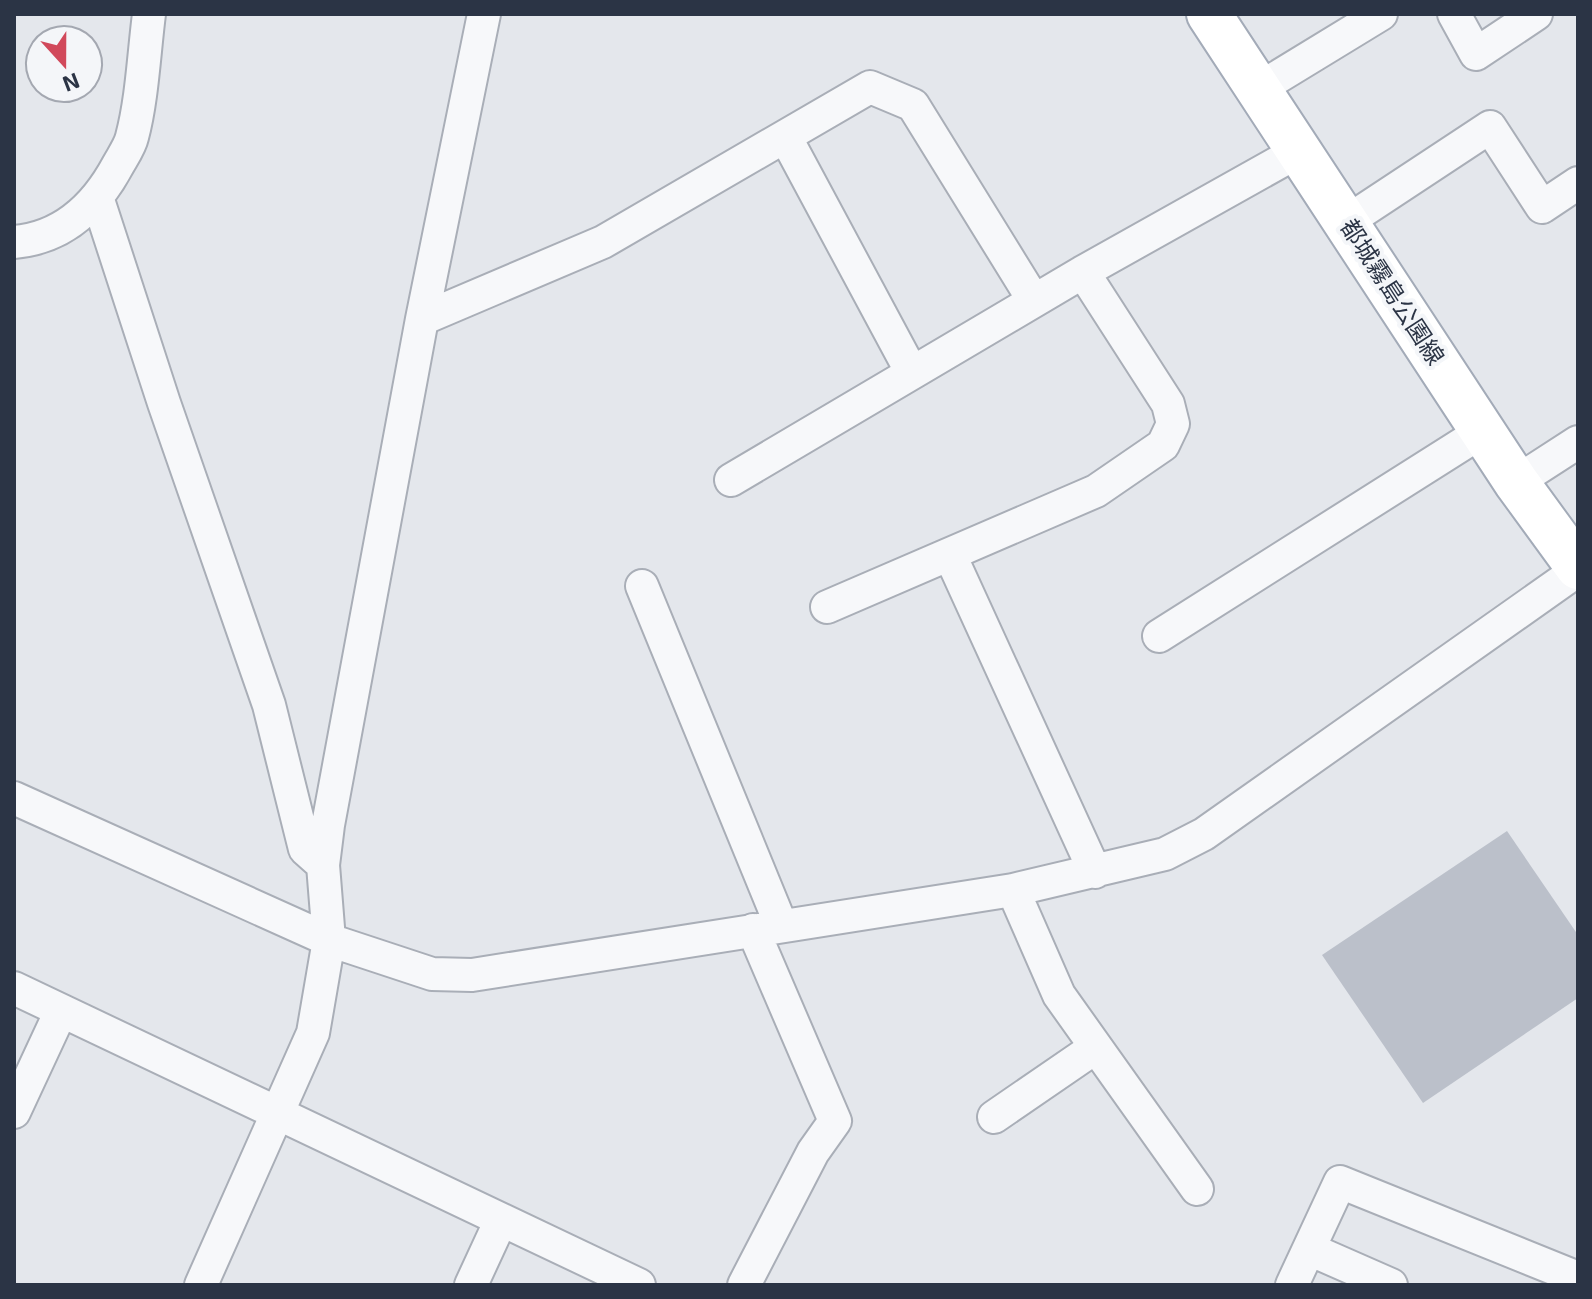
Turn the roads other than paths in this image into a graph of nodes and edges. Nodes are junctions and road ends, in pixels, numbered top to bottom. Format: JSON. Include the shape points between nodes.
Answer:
{"nodes":[{"id":1,"x":149,"y":14,"type":"edge"},
{"id":2,"x":484,"y":14,"type":"edge"},
{"id":3,"x":1209,"y":14,"type":"edge"},
{"id":4,"x":1381,"y":14,"type":"edge"},
{"id":5,"x":1454,"y":14,"type":"edge"},
{"id":6,"x":1536,"y":14,"type":"edge"},
{"id":7,"x":1258,"y":89,"type":"junction"},
{"id":8,"x":786,"y":138,"type":"junction"},
{"id":9,"x":1299,"y":151,"type":"junction"},
{"id":10,"x":1578,"y":183,"type":"edge"},
{"id":11,"x":98,"y":200,"type":"junction"},
{"id":12,"x":1346,"y":222,"type":"junction"},
{"id":13,"x":14,"y":242,"type":"edge"},
{"id":14,"x":1083,"y":272,"type":"junction"},
{"id":15,"x":1033,"y":299,"type":"junction"},
{"id":16,"x":422,"y":319,"type":"junction"},
{"id":17,"x":911,"y":371,"type":"junction"},
{"id":18,"x":1483,"y":431,"type":"junction"},
{"id":19,"x":1578,"y":442,"type":"edge"},
{"id":20,"x":731,"y":480,"type":"dead end"},
{"id":21,"x":1516,"y":482,"type":"junction"},
{"id":22,"x":950,"y":555,"type":"junction"},
{"id":23,"x":1578,"y":568,"type":"edge"},
{"id":24,"x":642,"y":586,"type":"dead end"},
{"id":25,"x":827,"y":607,"type":"dead end"},
{"id":26,"x":1159,"y":636,"type":"dead end"},
{"id":27,"x":14,"y":798,"type":"edge"},
{"id":28,"x":323,"y":865,"type":"junction"},
{"id":29,"x":1095,"y":872,"type":"junction"},
{"id":30,"x":1013,"y":890,"type":"junction"},
{"id":31,"x":767,"y":927,"type":"junction"},
{"id":32,"x":329,"y":940,"type":"junction"},
{"id":33,"x":14,"y":988,"type":"edge"},
{"id":34,"x":61,"y":1011,"type":"junction"},
{"id":35,"x":1096,"y":1047,"type":"junction"},
{"id":36,"x":14,"y":1112,"type":"edge"},
{"id":37,"x":279,"y":1113,"type":"junction"},
{"id":38,"x":994,"y":1117,"type":"dead end"},
{"id":39,"x":1197,"y":1189,"type":"dead end"},
{"id":40,"x":501,"y":1220,"type":"junction"},
{"id":41,"x":1309,"y":1249,"type":"junction"},
{"id":42,"x":1578,"y":1278,"type":"edge"},
{"id":43,"x":201,"y":1285,"type":"edge"},
{"id":44,"x":471,"y":1285,"type":"edge"},
{"id":45,"x":639,"y":1285,"type":"edge"},
{"id":46,"x":744,"y":1285,"type":"edge"},
{"id":47,"x":1292,"y":1285,"type":"edge"},
{"id":48,"x":1391,"y":1285,"type":"edge"}],
"edges":[{"from":1,"to":11,"type":"street","via":[[132,139]]},
{"from":2,"to":16,"type":"street"},
{"from":3,"to":7,"type":"main road","name":"都城霧島公園線"},
{"from":4,"to":7,"type":"street"},
{"from":5,"to":6,"type":"street","via":[[1476,54]]},
{"from":7,"to":9,"type":"main road","name":"都城霧島公園線"},
{"from":8,"to":15,"type":"street","via":[[870,87],[913,105]]},
{"from":8,"to":16,"type":"street","via":[[603,242]]},
{"from":8,"to":17,"type":"street"},
{"from":9,"to":12,"type":"main road","name":"都城霧島公園線"},
{"from":9,"to":14,"type":"street"},
{"from":10,"to":12,"type":"street","via":[[1542,207],[1490,127]]},
{"from":11,"to":13,"type":"street","via":[[70,223]]},
{"from":11,"to":28,"type":"street","via":[[269,705],[305,849]]},
{"from":12,"to":18,"type":"main road","name":"都城霧島公園線"},
{"from":14,"to":15,"type":"street"},
{"from":14,"to":22,"type":"street","via":[[1168,404],[1173,424],[1163,445],[1096,491]]},
{"from":15,"to":17,"type":"street"},
{"from":16,"to":28,"type":"street"},
{"from":17,"to":20,"type":"street"},
{"from":18,"to":21,"type":"main road","name":"都城霧島公園線"},
{"from":18,"to":26,"type":"street"},
{"from":19,"to":21,"type":"street"},
{"from":21,"to":23,"type":"main road","name":"都城霧島公園線"},
{"from":22,"to":25,"type":"street"},
{"from":22,"to":29,"type":"street"},
{"from":23,"to":29,"type":"street","via":[[1204,834],[1165,854]]},
{"from":24,"to":31,"type":"street"},
{"from":27,"to":32,"type":"street"},
{"from":28,"to":32,"type":"street"},
{"from":29,"to":30,"type":"street"},
{"from":30,"to":31,"type":"street"},
{"from":30,"to":35,"type":"street","via":[[1059,995]]},
{"from":31,"to":32,"type":"street","via":[[472,975],[432,974]]},
{"from":31,"to":46,"type":"street","via":[[835,1121],[813,1152]]},
{"from":32,"to":37,"type":"street","via":[[313,1033]]},
{"from":33,"to":34,"type":"street"},
{"from":34,"to":36,"type":"street"},
{"from":34,"to":37,"type":"street"},
{"from":35,"to":38,"type":"street"},
{"from":35,"to":39,"type":"street"},
{"from":37,"to":40,"type":"street"},
{"from":37,"to":43,"type":"street"},
{"from":40,"to":44,"type":"street"},
{"from":40,"to":45,"type":"street"},
{"from":41,"to":42,"type":"street","via":[[1340,1182]]},
{"from":41,"to":47,"type":"street"},
{"from":41,"to":48,"type":"street"}]}
